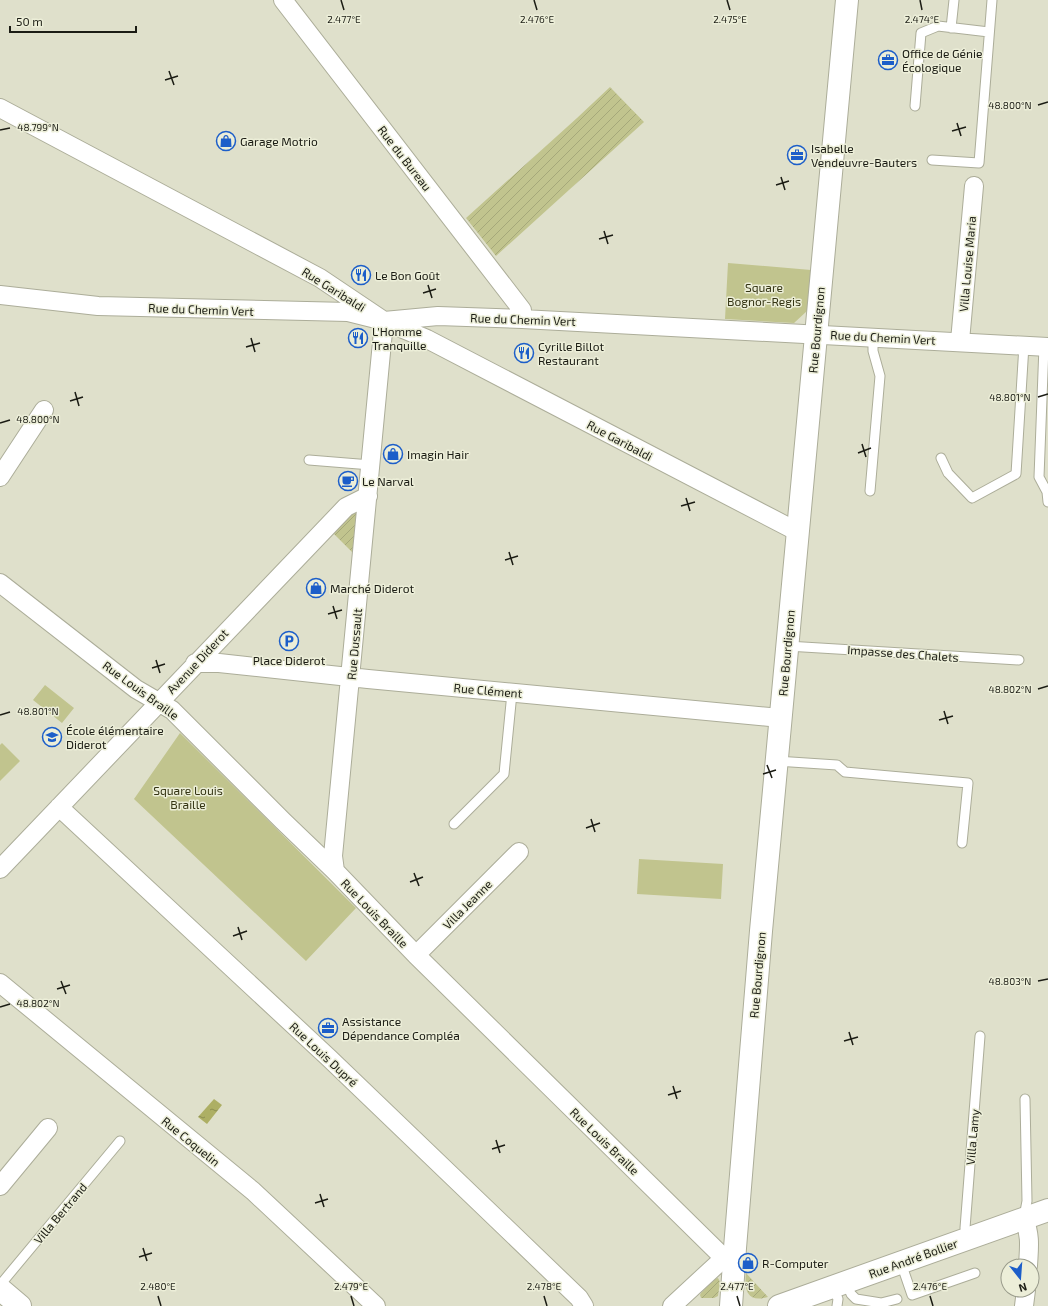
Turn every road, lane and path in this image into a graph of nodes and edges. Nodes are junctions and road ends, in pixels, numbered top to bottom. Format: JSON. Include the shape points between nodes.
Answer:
{"nodes":[{"id":1,"x":283,"y":0,"type":"edge"},
{"id":2,"x":846,"y":0,"type":"edge"},
{"id":3,"x":954,"y":0,"type":"edge"},
{"id":4,"x":992,"y":0,"type":"edge"},
{"id":5,"x":951,"y":28,"type":"junction"},
{"id":6,"x":989,"y":32,"type":"junction"},
{"id":7,"x":915,"y":106,"type":"dead end"},
{"id":8,"x":0,"y":108,"type":"edge"},
{"id":9,"x":932,"y":160,"type":"dead end"},
{"id":10,"x":974,"y":186,"type":"dead end"},
{"id":11,"x":0,"y":295,"type":"edge"},
{"id":12,"x":522,"y":319,"type":"junction"},
{"id":13,"x":384,"y":321,"type":"junction"},
{"id":14,"x":816,"y":334,"type":"junction"},
{"id":15,"x":873,"y":337,"type":"junction"},
{"id":16,"x":960,"y":342,"type":"junction"},
{"id":17,"x":1024,"y":345,"type":"junction"},
{"id":18,"x":1046,"y":346,"type":"edge"},
{"id":19,"x":44,"y":410,"type":"dead end"},
{"id":20,"x":941,"y":458,"type":"dead end"},
{"id":21,"x":309,"y":460,"type":"dead end"},
{"id":22,"x":371,"y":465,"type":"junction"},
{"id":23,"x":0,"y":477,"type":"edge"},
{"id":24,"x":870,"y":491,"type":"dead end"},
{"id":25,"x":368,"y":496,"type":"junction"},
{"id":26,"x":1048,"y":502,"type":"edge"},
{"id":27,"x":798,"y":532,"type":"junction"},
{"id":28,"x":0,"y":583,"type":"edge"},
{"id":29,"x":787,"y":646,"type":"junction"},
{"id":30,"x":1019,"y":660,"type":"dead end"},
{"id":31,"x":195,"y":663,"type":"junction"},
{"id":32,"x":351,"y":677,"type":"junction"},
{"id":33,"x":512,"y":693,"type":"junction"},
{"id":34,"x":159,"y":702,"type":"junction"},
{"id":35,"x":780,"y":718,"type":"junction"},
{"id":36,"x":776,"y":761,"type":"junction"},
{"id":37,"x":59,"y":807,"type":"junction"},
{"id":38,"x":454,"y":824,"type":"dead end"},
{"id":39,"x":962,"y":843,"type":"dead end"},
{"id":40,"x":519,"y":852,"type":"dead end"},
{"id":41,"x":0,"y":869,"type":"edge"},
{"id":42,"x":335,"y":871,"type":"junction"},
{"id":43,"x":416,"y":955,"type":"junction"},
{"id":44,"x":0,"y":983,"type":"edge"},
{"id":45,"x":980,"y":1036,"type":"dead end"},
{"id":46,"x":1025,"y":1099,"type":"dead end"},
{"id":47,"x":48,"y":1128,"type":"dead end"},
{"id":48,"x":120,"y":1141,"type":"dead end"},
{"id":49,"x":0,"y":1186,"type":"edge"},
{"id":50,"x":1048,"y":1210,"type":"edge"},
{"id":51,"x":1024,"y":1218,"type":"junction"},
{"id":52,"x":969,"y":1238,"type":"junction"},
{"id":53,"x":729,"y":1258,"type":"junction"},
{"id":54,"x":1029,"y":1258,"type":"edge"},
{"id":55,"x":901,"y":1263,"type":"junction"},
{"id":56,"x":975,"y":1273,"type":"dead end"},
{"id":57,"x":0,"y":1285,"type":"edge"},
{"id":58,"x":0,"y":1289,"type":"edge"},
{"id":59,"x":839,"y":1292,"type":"edge"},
{"id":60,"x":897,"y":1299,"type":"dead end"},
{"id":61,"x":20,"y":1306,"type":"edge"},
{"id":62,"x":376,"y":1306,"type":"edge"},
{"id":63,"x":584,"y":1306,"type":"edge"},
{"id":64,"x":672,"y":1306,"type":"edge"},
{"id":65,"x":731,"y":1306,"type":"edge"},
{"id":66,"x":779,"y":1306,"type":"edge"}],
"edges":[{"from":1,"to":12,"type":"street","name":"Rue du Bureau","via":[[522,310]]},
{"from":2,"to":14,"type":"street","name":"Rue Bourdignon"},
{"from":3,"to":5,"type":"lane"},
{"from":4,"to":6,"type":"lane"},
{"from":5,"to":6,"type":"lane"},
{"from":5,"to":7,"type":"lane","via":[[938,26],[921,33]]},
{"from":6,"to":9,"type":"lane","via":[[978,163]]},
{"from":8,"to":13,"type":"street","name":"Rue Garibaldi","via":[[320,278]]},
{"from":10,"to":16,"type":"street","name":"Villa Louise Maria"},
{"from":11,"to":13,"type":"street","name":"Rue du Chemin Vert","via":[[98,306],[348,312]]},
{"from":12,"to":13,"type":"street","name":"Rue du Chemin Vert","via":[[438,316]]},
{"from":12,"to":14,"type":"street","name":"Rue du Chemin Vert"},
{"from":13,"to":22,"type":"street","name":"Rue Dussault"},
{"from":13,"to":27,"type":"street","name":"Rue Garibaldi","via":[[427,339]]},
{"from":14,"to":15,"type":"street","name":"Rue du Chemin Vert"},
{"from":14,"to":27,"type":"street","name":"Rue Bourdignon"},
{"from":15,"to":16,"type":"street","name":"Rue du Chemin Vert"},
{"from":15,"to":24,"type":"lane","via":[[873,351],[880,376]]},
{"from":16,"to":17,"type":"street","name":"Rue du Chemin Vert"},
{"from":17,"to":18,"type":"street","name":"Rue du Chemin Vert"},
{"from":17,"to":20,"type":"lane","via":[[1016,474],[972,498],[948,473]]},
{"from":18,"to":26,"type":"lane","via":[[1039,478]]},
{"from":19,"to":23,"type":"street"},
{"from":21,"to":22,"type":"lane"},
{"from":22,"to":25,"type":"street","name":"Rue Dussault"},
{"from":25,"to":31,"type":"street","name":"Avenue Diderot","via":[[346,507]]},
{"from":25,"to":32,"type":"street","name":"Rue Dussault"},
{"from":27,"to":29,"type":"street","name":"Rue Bourdignon"},
{"from":28,"to":34,"type":"street","name":"Rue Louis Braille","via":[[136,689]]},
{"from":29,"to":30,"type":"lane","name":"Impasse des Chalets"},
{"from":29,"to":35,"type":"street","name":"Rue Bourdignon"},
{"from":31,"to":32,"type":"street","name":"Rue Clément","via":[[219,663]]},
{"from":31,"to":34,"type":"street","name":"Avenue Diderot"},
{"from":32,"to":33,"type":"street","name":"Rue Clément"},
{"from":32,"to":42,"type":"street","name":"Rue Dussault","via":[[333,856]]},
{"from":33,"to":35,"type":"street","name":"Rue Clément"},
{"from":33,"to":38,"type":"lane","via":[[504,774]]},
{"from":34,"to":37,"type":"street","name":"Avenue Diderot"},
{"from":34,"to":42,"type":"street","name":"Rue Louis Braille","via":[[172,710]]},
{"from":35,"to":36,"type":"street","name":"Rue Bourdignon"},
{"from":36,"to":39,"type":"lane","via":[[838,765],[845,772],[968,783]]},
{"from":36,"to":53,"type":"street","name":"Rue Bourdignon"},
{"from":37,"to":41,"type":"street","name":"Avenue Diderot"},
{"from":37,"to":63,"type":"street","name":"Rue Louis Dupré","via":[[329,1058],[579,1298]]},
{"from":40,"to":43,"type":"street","name":"Villa Jeanne"},
{"from":42,"to":43,"type":"street","name":"Rue Louis Braille"},
{"from":43,"to":53,"type":"street","name":"Rue Louis Braille"},
{"from":44,"to":62,"type":"street","name":"Rue Coquelin","via":[[253,1191]]},
{"from":45,"to":52,"type":"lane","name":"Villa Lamy","via":[[965,1228]]},
{"from":46,"to":51,"type":"lane","via":[[1027,1201]]},
{"from":47,"to":49,"type":"street"},
{"from":48,"to":57,"type":"lane","name":"Villa Bertrand"},
{"from":50,"to":51,"type":"street","name":"Rue André Bollier"},
{"from":51,"to":52,"type":"street","name":"Rue André Bollier"},
{"from":51,"to":54,"type":"street","via":[[1029,1232]]},
{"from":52,"to":55,"type":"street","name":"Rue André Bollier"},
{"from":53,"to":64,"type":"street"},
{"from":53,"to":65,"type":"street","name":"Rue Bourdignon"},
{"from":55,"to":56,"type":"lane","via":[[912,1295]]},
{"from":55,"to":59,"type":"street","name":"Rue André Bollier"},
{"from":58,"to":61,"type":"street"},
{"from":59,"to":60,"type":"lane","via":[[851,1294],[856,1299],[881,1303]]},
{"from":59,"to":66,"type":"street","name":"Rue André Bollier"}]}
